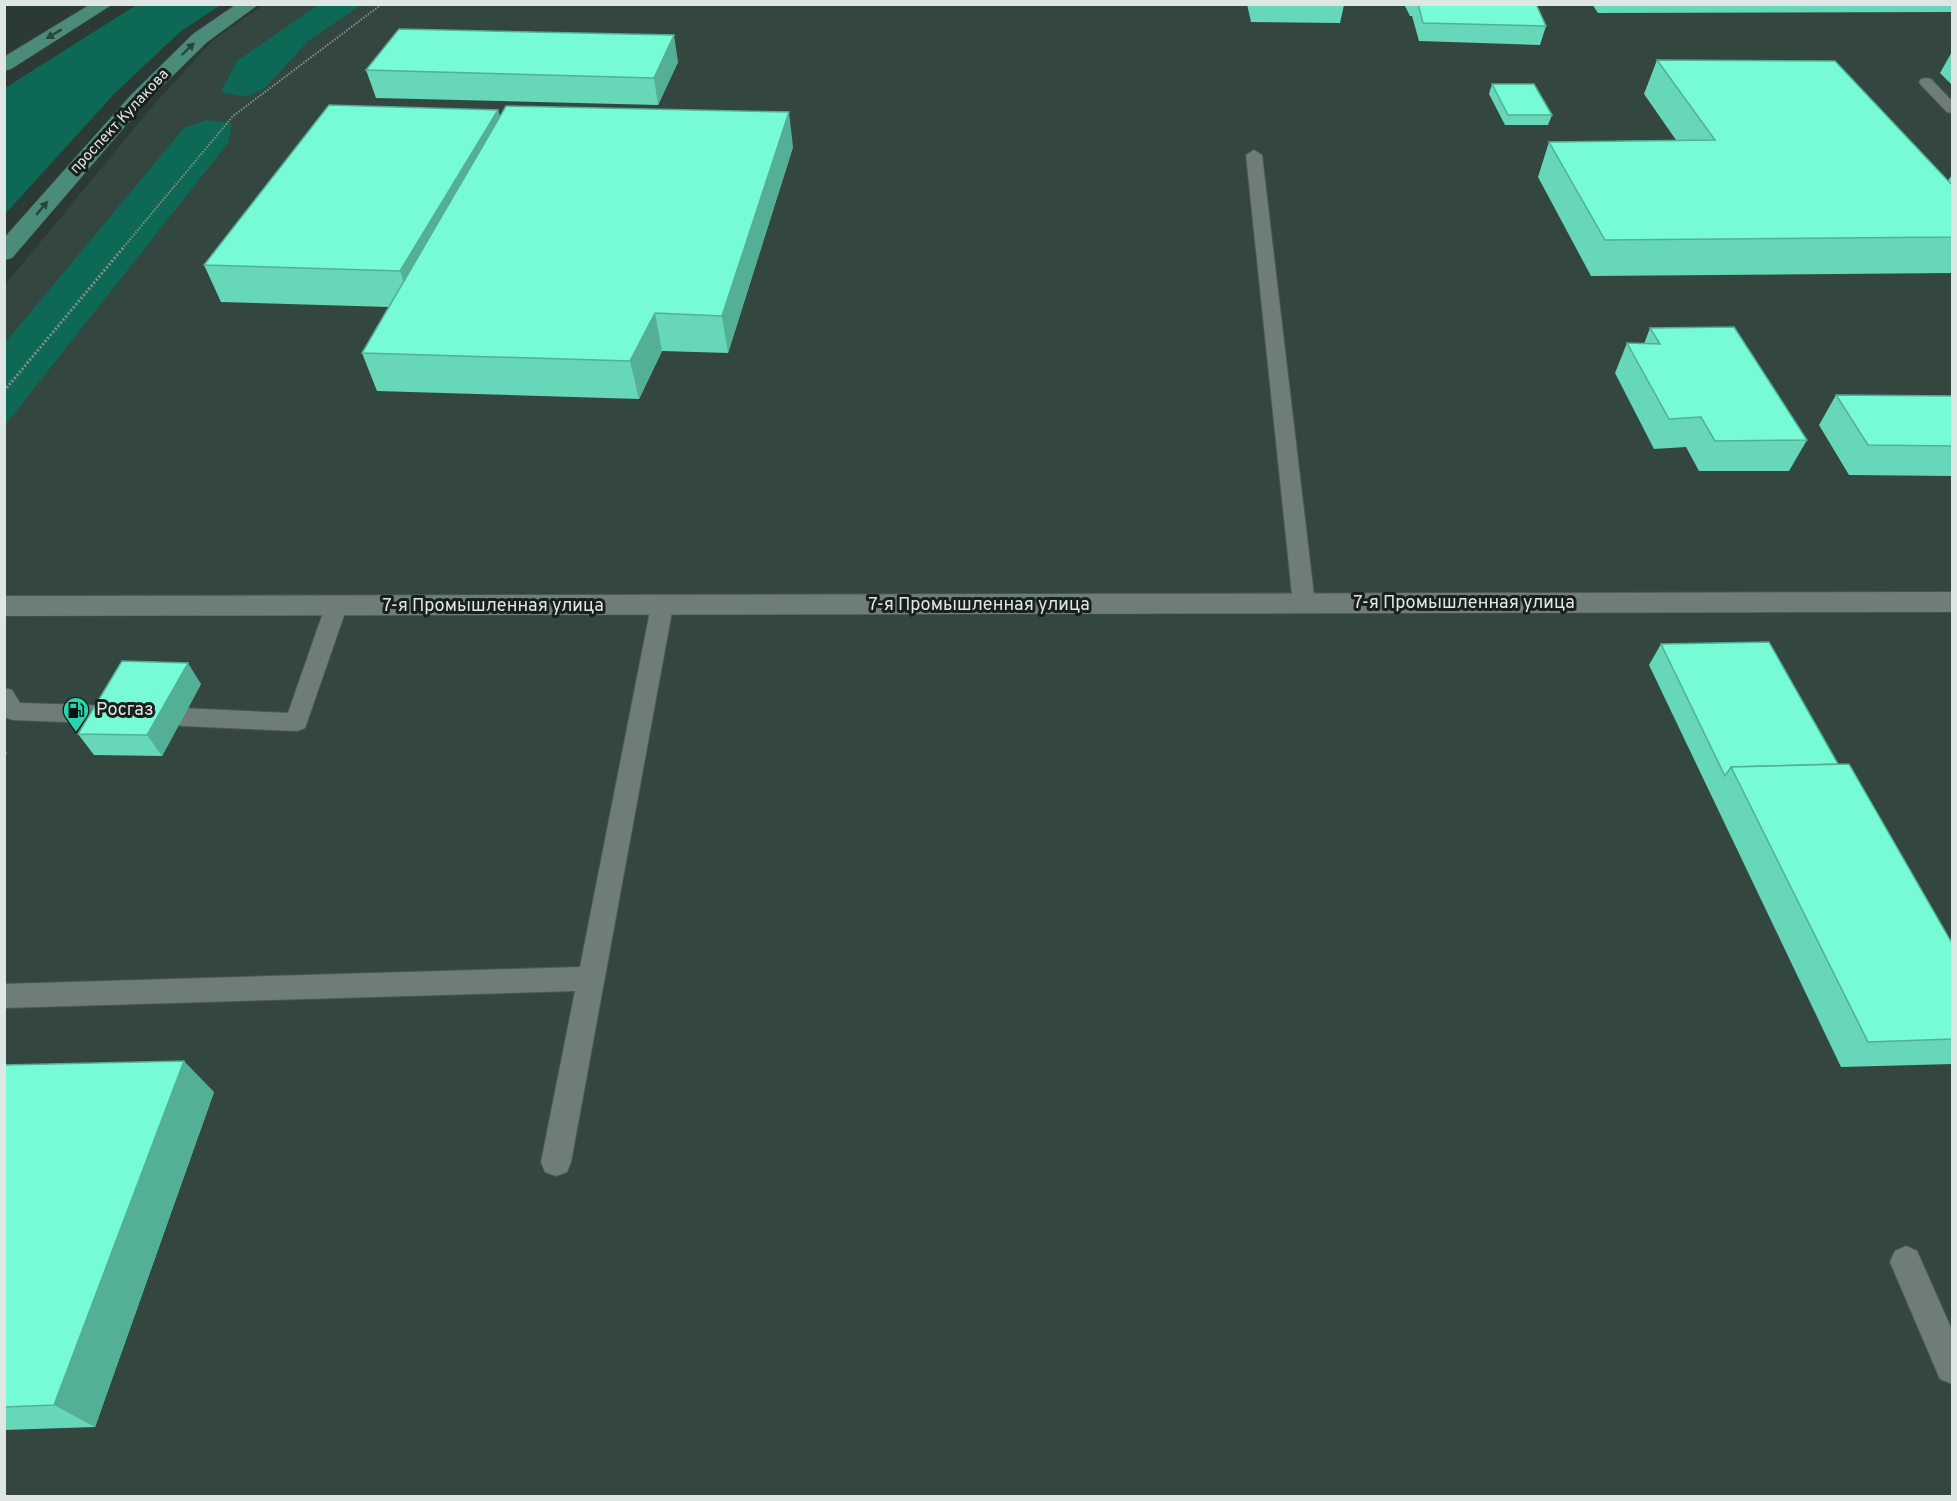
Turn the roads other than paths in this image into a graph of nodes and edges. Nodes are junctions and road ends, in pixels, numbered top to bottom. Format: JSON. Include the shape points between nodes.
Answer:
{"nodes":[{"id":1,"x":104,"y":4,"type":"edge"},
{"id":2,"x":249,"y":4,"type":"edge"},
{"id":3,"x":4,"y":65,"type":"edge"},
{"id":4,"x":1926,"y":82,"type":"dead end"},
{"id":5,"x":1953,"y":109,"type":"edge"},
{"id":6,"x":1254,"y":155,"type":"dead end"},
{"id":7,"x":4,"y":253,"type":"edge"},
{"id":8,"x":1953,"y":602,"type":"edge"},
{"id":9,"x":1304,"y":604,"type":"junction"},
{"id":10,"x":4,"y":606,"type":"edge"},
{"id":11,"x":662,"y":606,"type":"junction"},
{"id":12,"x":336,"y":607,"type":"junction"},
{"id":13,"x":4,"y":696,"type":"edge"},
{"id":14,"x":117,"y":715,"type":"edge"},
{"id":15,"x":182,"y":717,"type":"dead end"},
{"id":16,"x":590,"y":979,"type":"junction"},
{"id":17,"x":4,"y":996,"type":"edge"},
{"id":18,"x":556,"y":1162,"type":"dead end"},
{"id":19,"x":1906,"y":1262,"type":"dead end"},
{"id":20,"x":1953,"y":1367,"type":"edge"}],
"edges":[{"from":1,"to":3,"type":"main road","one_way":true},
{"from":7,"to":2,"type":"main road","name":"проспект Кулакова","one_way":true,"via":[[138,99],[200,38]]},
{"from":4,"to":5,"type":"lane"},
{"from":6,"to":9,"type":"lane"},
{"from":8,"to":9,"type":"street","name":"7-я Промышленная улица"},
{"from":9,"to":11,"type":"street","name":"7-я Промышленная улица"},
{"from":10,"to":12,"type":"street","name":"7-я Промышленная улица"},
{"from":11,"to":12,"type":"street","name":"7-я Промышленная улица"},
{"from":11,"to":16,"type":"lane"},
{"from":12,"to":15,"type":"lane","via":[[297,722]]},
{"from":13,"to":14,"type":"lane","via":[[13,711]]},
{"from":16,"to":17,"type":"lane"},
{"from":16,"to":18,"type":"lane"},
{"from":19,"to":20,"type":"lane"}]}
